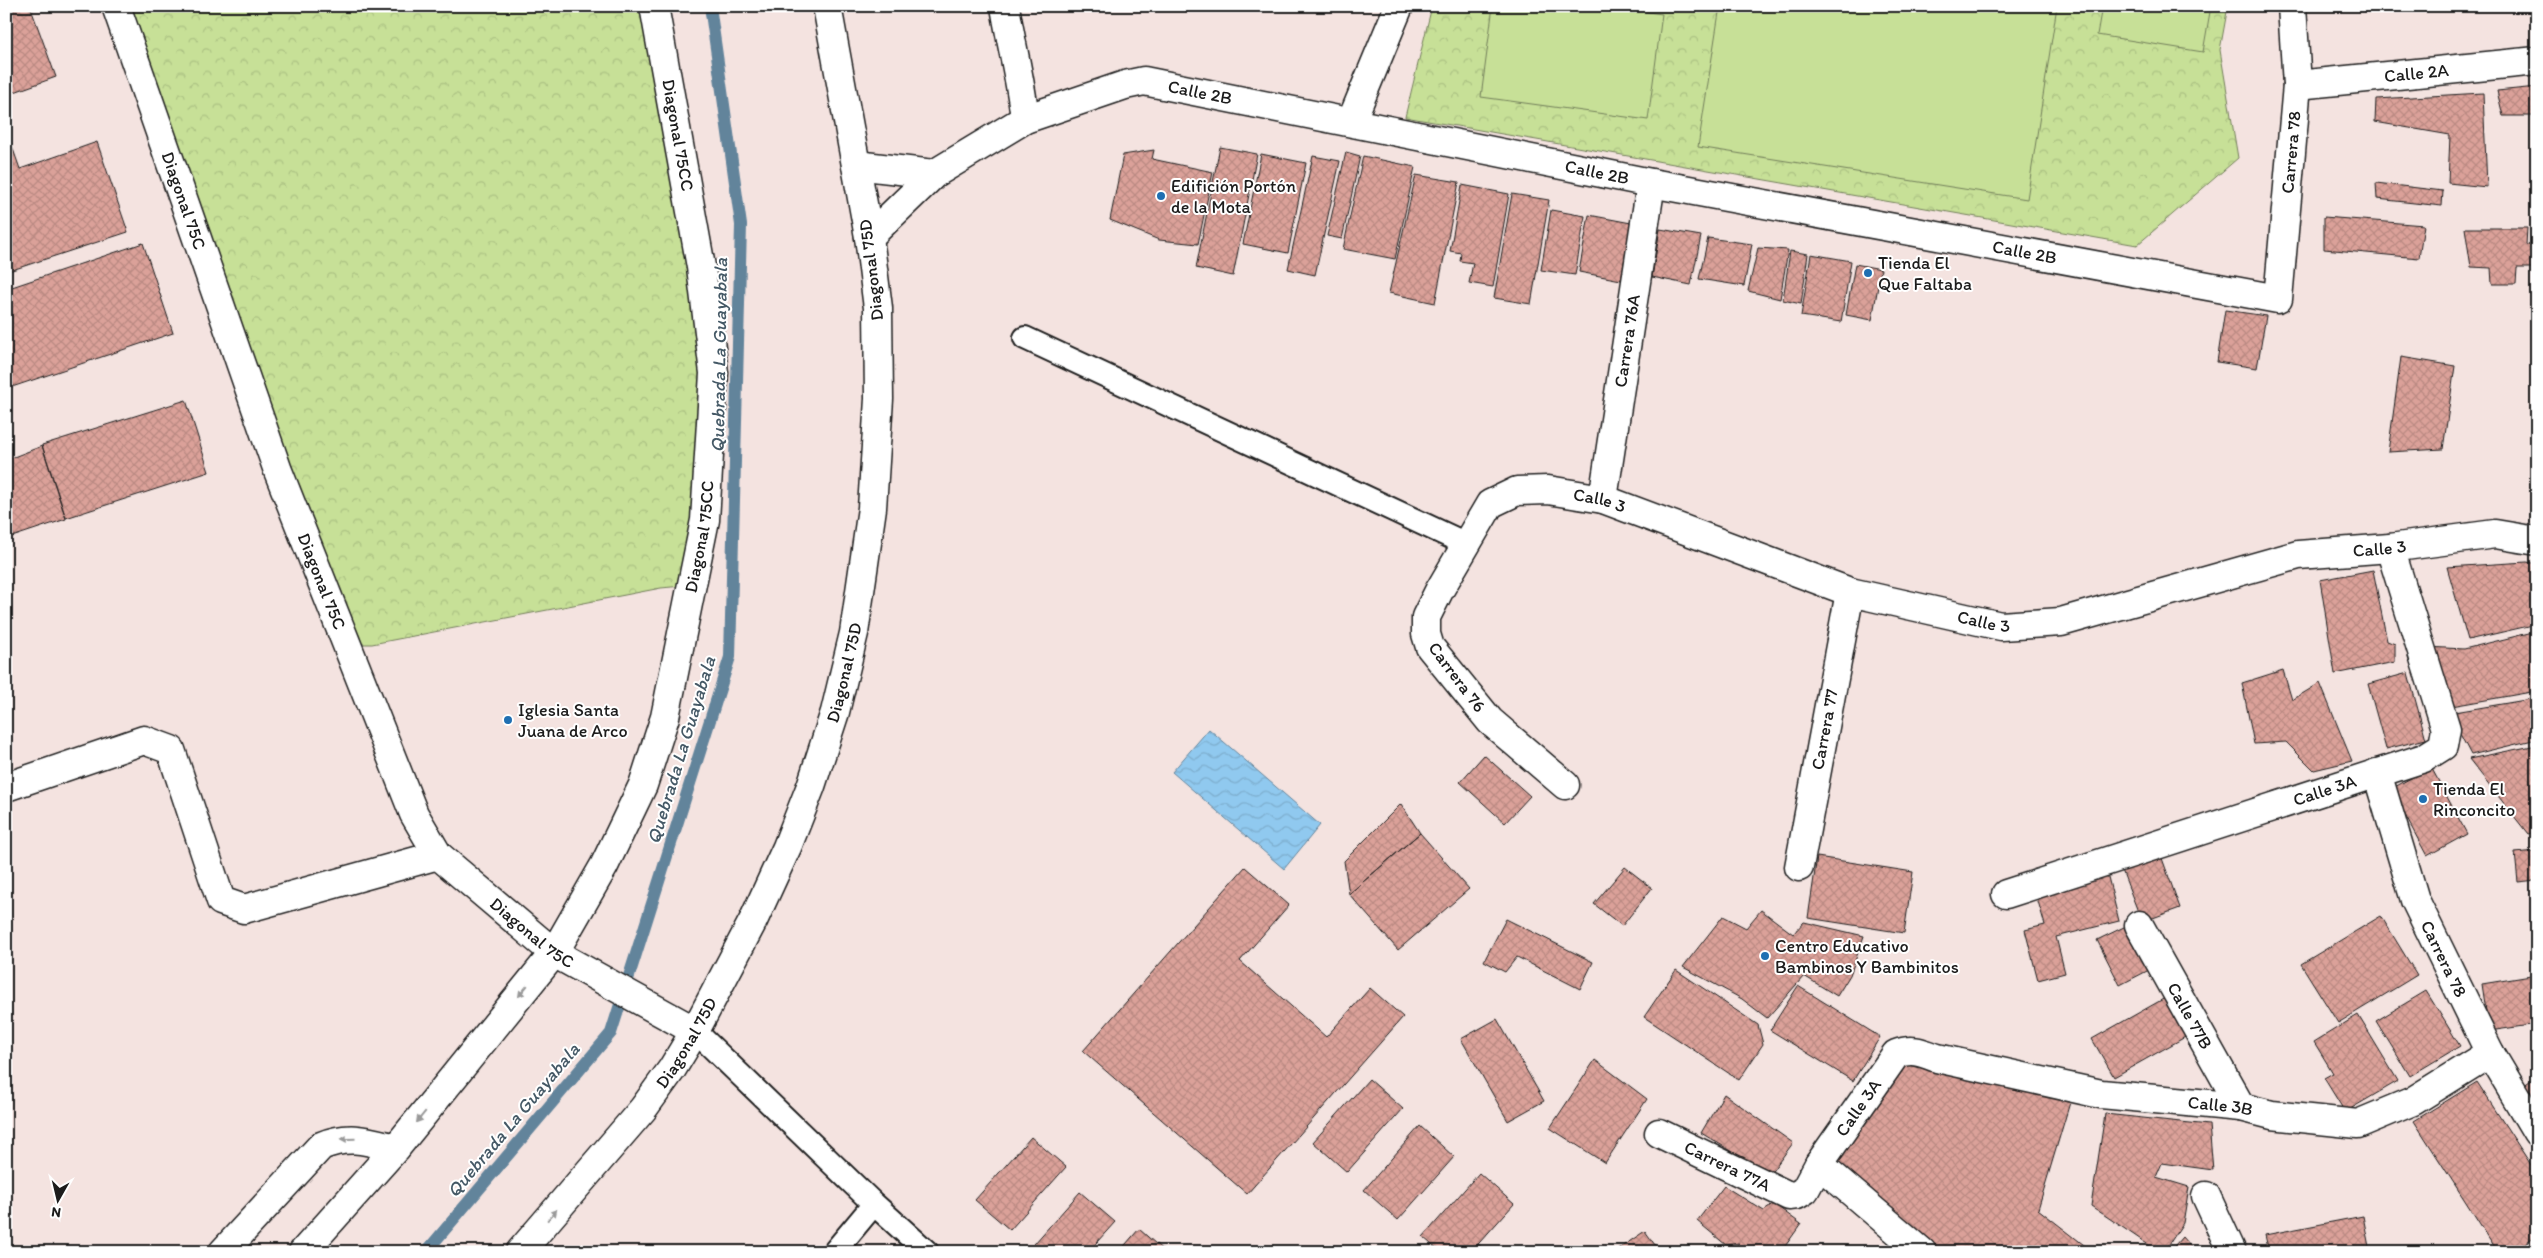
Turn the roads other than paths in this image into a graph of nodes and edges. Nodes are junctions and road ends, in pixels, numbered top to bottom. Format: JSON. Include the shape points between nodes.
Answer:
{"nodes":[{"id":1,"x":116,"y":6,"type":"edge"},
{"id":2,"x":654,"y":6,"type":"edge"},
{"id":3,"x":827,"y":6,"type":"edge"},
{"id":4,"x":1005,"y":6,"type":"edge"},
{"id":5,"x":1399,"y":6,"type":"edge"},
{"id":6,"x":2292,"y":6,"type":"edge"},
{"id":7,"x":2537,"y":61,"type":"edge"},
{"id":8,"x":2297,"y":85,"type":"junction"},
{"id":9,"x":1025,"y":119,"type":"junction"},
{"id":10,"x":1351,"y":122,"type":"junction"},
{"id":11,"x":856,"y":165,"type":"junction"},
{"id":12,"x":934,"y":174,"type":"junction"},
{"id":13,"x":1651,"y":183,"type":"junction"},
{"id":14,"x":870,"y":237,"type":"junction"},
{"id":15,"x":2278,"y":299,"type":"joint"},
{"id":16,"x":1025,"y":338,"type":"dead end"},
{"id":17,"x":1603,"y":499,"type":"junction"},
{"id":18,"x":2537,"y":541,"type":"edge"},
{"id":19,"x":1466,"y":544,"type":"junction"},
{"id":20,"x":2390,"y":548,"type":"junction"},
{"id":21,"x":1850,"y":592,"type":"junction"},
{"id":22,"x":2377,"y":773,"type":"junction"},
{"id":23,"x":1565,"y":785,"type":"dead end"},
{"id":24,"x":6,"y":788,"type":"edge"},
{"id":25,"x":438,"y":855,"type":"junction"},
{"id":26,"x":1799,"y":867,"type":"dead end"},
{"id":27,"x":2006,"y":894,"type":"dead end"},
{"id":28,"x":2139,"y":925,"type":"dead end"},
{"id":29,"x":554,"y":953,"type":"junction"},
{"id":30,"x":695,"y":1030,"type":"junction"},
{"id":31,"x":2490,"y":1053,"type":"junction"},
{"id":32,"x":1937,"y":1058,"type":"joint"},
{"id":33,"x":2240,"y":1107,"type":"junction"},
{"id":34,"x":2537,"y":1132,"type":"edge"},
{"id":35,"x":1659,"y":1133,"type":"dead end"},
{"id":36,"x":396,"y":1148,"type":"junction"},
{"id":37,"x":1819,"y":1164,"type":"junction"},
{"id":38,"x":1797,"y":1195,"type":"joint"},
{"id":39,"x":2206,"y":1196,"type":"dead end"},
{"id":40,"x":874,"y":1204,"type":"junction"},
{"id":41,"x":222,"y":1252,"type":"edge"},
{"id":42,"x":303,"y":1252,"type":"edge"},
{"id":43,"x":520,"y":1252,"type":"edge"},
{"id":44,"x":834,"y":1252,"type":"edge"},
{"id":45,"x":926,"y":1252,"type":"edge"},
{"id":46,"x":1922,"y":1252,"type":"edge"},
{"id":47,"x":2232,"y":1252,"type":"edge"}],
"edges":[{"from":1,"to":25,"type":"street","name":"Diagonal 75C","via":[[278,471],[414,814]]},
{"from":2,"to":29,"type":"street","name":"Diagonal 75CC","via":[[701,267],[714,373],[705,520],[665,717],[643,785],[604,866]]},
{"from":3,"to":11,"type":"street","name":"Diagonal 75D"},
{"from":4,"to":9,"type":"street"},
{"from":5,"to":10,"type":"street"},
{"from":6,"to":8,"type":"street","name":"Carrera 78"},
{"from":7,"to":8,"type":"street","name":"Calle 2A"},
{"from":8,"to":15,"type":"street","name":"Carrera 78"},
{"from":9,"to":10,"type":"street","name":"Calle 2B","via":[[1144,80]]},
{"from":9,"to":12,"type":"street","name":"Calle 2B"},
{"from":10,"to":13,"type":"street","name":"Calle 2B"},
{"from":11,"to":12,"type":"street"},
{"from":11,"to":14,"type":"street","name":"Diagonal 75D"},
{"from":12,"to":14,"type":"street","name":"Calle 2B"},
{"from":13,"to":15,"type":"street","name":"Calle 2B"},
{"from":13,"to":17,"type":"street","name":"Carrera 76A"},
{"from":14,"to":30,"type":"street","name":"Diagonal 75D","via":[[878,308],[879,398],[872,508],[854,633],[835,712],[791,838],[753,921]]},
{"from":16,"to":19,"type":"lane"},
{"from":17,"to":19,"type":"street","name":"Calle 3","via":[[1548,490],[1517,491],[1490,504]]},
{"from":17,"to":21,"type":"street","name":"Calle 3"},
{"from":18,"to":20,"type":"street","name":"Calle 3","via":[[2494,534]]},
{"from":19,"to":23,"type":"street","name":"Carrera 76","via":[[1426,617],[1430,646],[1490,721]]},
{"from":20,"to":21,"type":"street","name":"Calle 3","via":[[2298,555],[2061,622],[2001,626]]},
{"from":20,"to":22,"type":"street","name":"Calle 3A","via":[[2446,729],[2443,746],[2424,758]]},
{"from":21,"to":26,"type":"street","name":"Carrera 77"},
{"from":22,"to":27,"type":"street","name":"Calle 3A"},
{"from":22,"to":31,"type":"street","name":"Carrera 78","via":[[2415,900]]},
{"from":24,"to":25,"type":"street","via":[[144,740],[171,750],[221,900],[244,909]]},
{"from":25,"to":29,"type":"street","name":"Diagonal 75C"},
{"from":28,"to":33,"type":"street","name":"Calle 77B"},
{"from":29,"to":30,"type":"street","name":"Diagonal 75C"},
{"from":29,"to":36,"type":"street","one_way":true},
{"from":30,"to":40,"type":"lane"},
{"from":43,"to":30,"type":"street","name":"Diagonal 75D","one_way":true,"via":[[643,1109]]},
{"from":31,"to":33,"type":"street","name":"Calle 3B","via":[[2413,1101],[2358,1124],[2272,1116]]},
{"from":31,"to":34,"type":"street","name":"Carrera 78"},
{"from":32,"to":33,"type":"street","name":"Calle 3B","via":[[2101,1094]]},
{"from":32,"to":37,"type":"street","name":"Calle 3A","via":[[1915,1049],[1896,1054]]},
{"from":35,"to":38,"type":"street","name":"Carrera 77A","via":[[1789,1196]]},
{"from":36,"to":41,"type":"street","one_way":true,"via":[[358,1139],[336,1139],[321,1146]]},
{"from":36,"to":42,"type":"street"},
{"from":37,"to":38,"type":"street","name":"Calle 3A","via":[[1805,1190]]},
{"from":37,"to":46,"type":"street"},
{"from":39,"to":47,"type":"street"},
{"from":40,"to":44,"type":"lane"},
{"from":40,"to":45,"type":"lane"}]}
